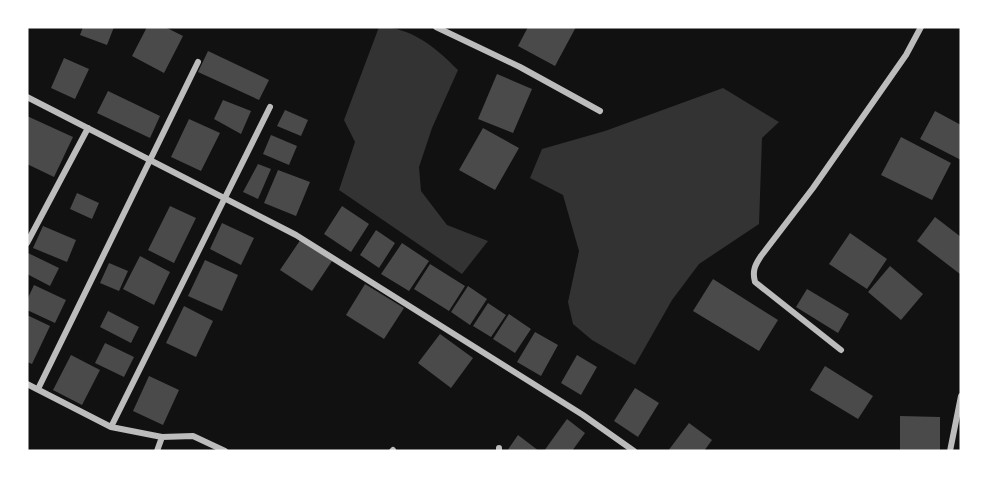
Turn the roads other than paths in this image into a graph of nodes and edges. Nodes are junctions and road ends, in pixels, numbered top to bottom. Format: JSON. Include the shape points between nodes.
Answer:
{"nodes":[{"id":1,"x":436,"y":27,"type":"edge"},
{"id":2,"x":921,"y":27,"type":"edge"},
{"id":3,"x":198,"y":62,"type":"dead end"},
{"id":4,"x":27,"y":97,"type":"edge"},
{"id":5,"x":270,"y":107,"type":"dead end"},
{"id":6,"x":600,"y":111,"type":"dead end"},
{"id":7,"x":88,"y":128,"type":"junction"},
{"id":8,"x":150,"y":160,"type":"junction"},
{"id":9,"x":225,"y":198,"type":"junction"},
{"id":10,"x":27,"y":243,"type":"edge"},
{"id":11,"x":841,"y":350,"type":"dead end"},
{"id":12,"x":27,"y":384,"type":"edge"},
{"id":13,"x":38,"y":389,"type":"junction"},
{"id":14,"x":961,"y":396,"type":"edge"},
{"id":15,"x":111,"y":427,"type":"junction"},
{"id":16,"x":162,"y":437,"type":"junction"},
{"id":17,"x":157,"y":451,"type":"edge"},
{"id":18,"x":225,"y":451,"type":"edge"},
{"id":19,"x":634,"y":451,"type":"edge"},
{"id":20,"x":950,"y":451,"type":"edge"}],
"edges":[{"from":1,"to":6,"type":"street"},
{"from":2,"to":11,"type":"street","via":[[906,55],[755,265],[755,282]]},
{"from":3,"to":8,"type":"street"},
{"from":4,"to":7,"type":"street"},
{"from":5,"to":9,"type":"street"},
{"from":7,"to":8,"type":"street"},
{"from":7,"to":10,"type":"street"},
{"from":8,"to":9,"type":"street"},
{"from":8,"to":13,"type":"street"},
{"from":9,"to":15,"type":"street"},
{"from":9,"to":19,"type":"street","via":[[296,235]]},
{"from":12,"to":13,"type":"street"},
{"from":13,"to":15,"type":"street"},
{"from":14,"to":20,"type":"street"},
{"from":15,"to":16,"type":"street"},
{"from":16,"to":17,"type":"street"},
{"from":16,"to":18,"type":"street","via":[[193,436]]}]}
